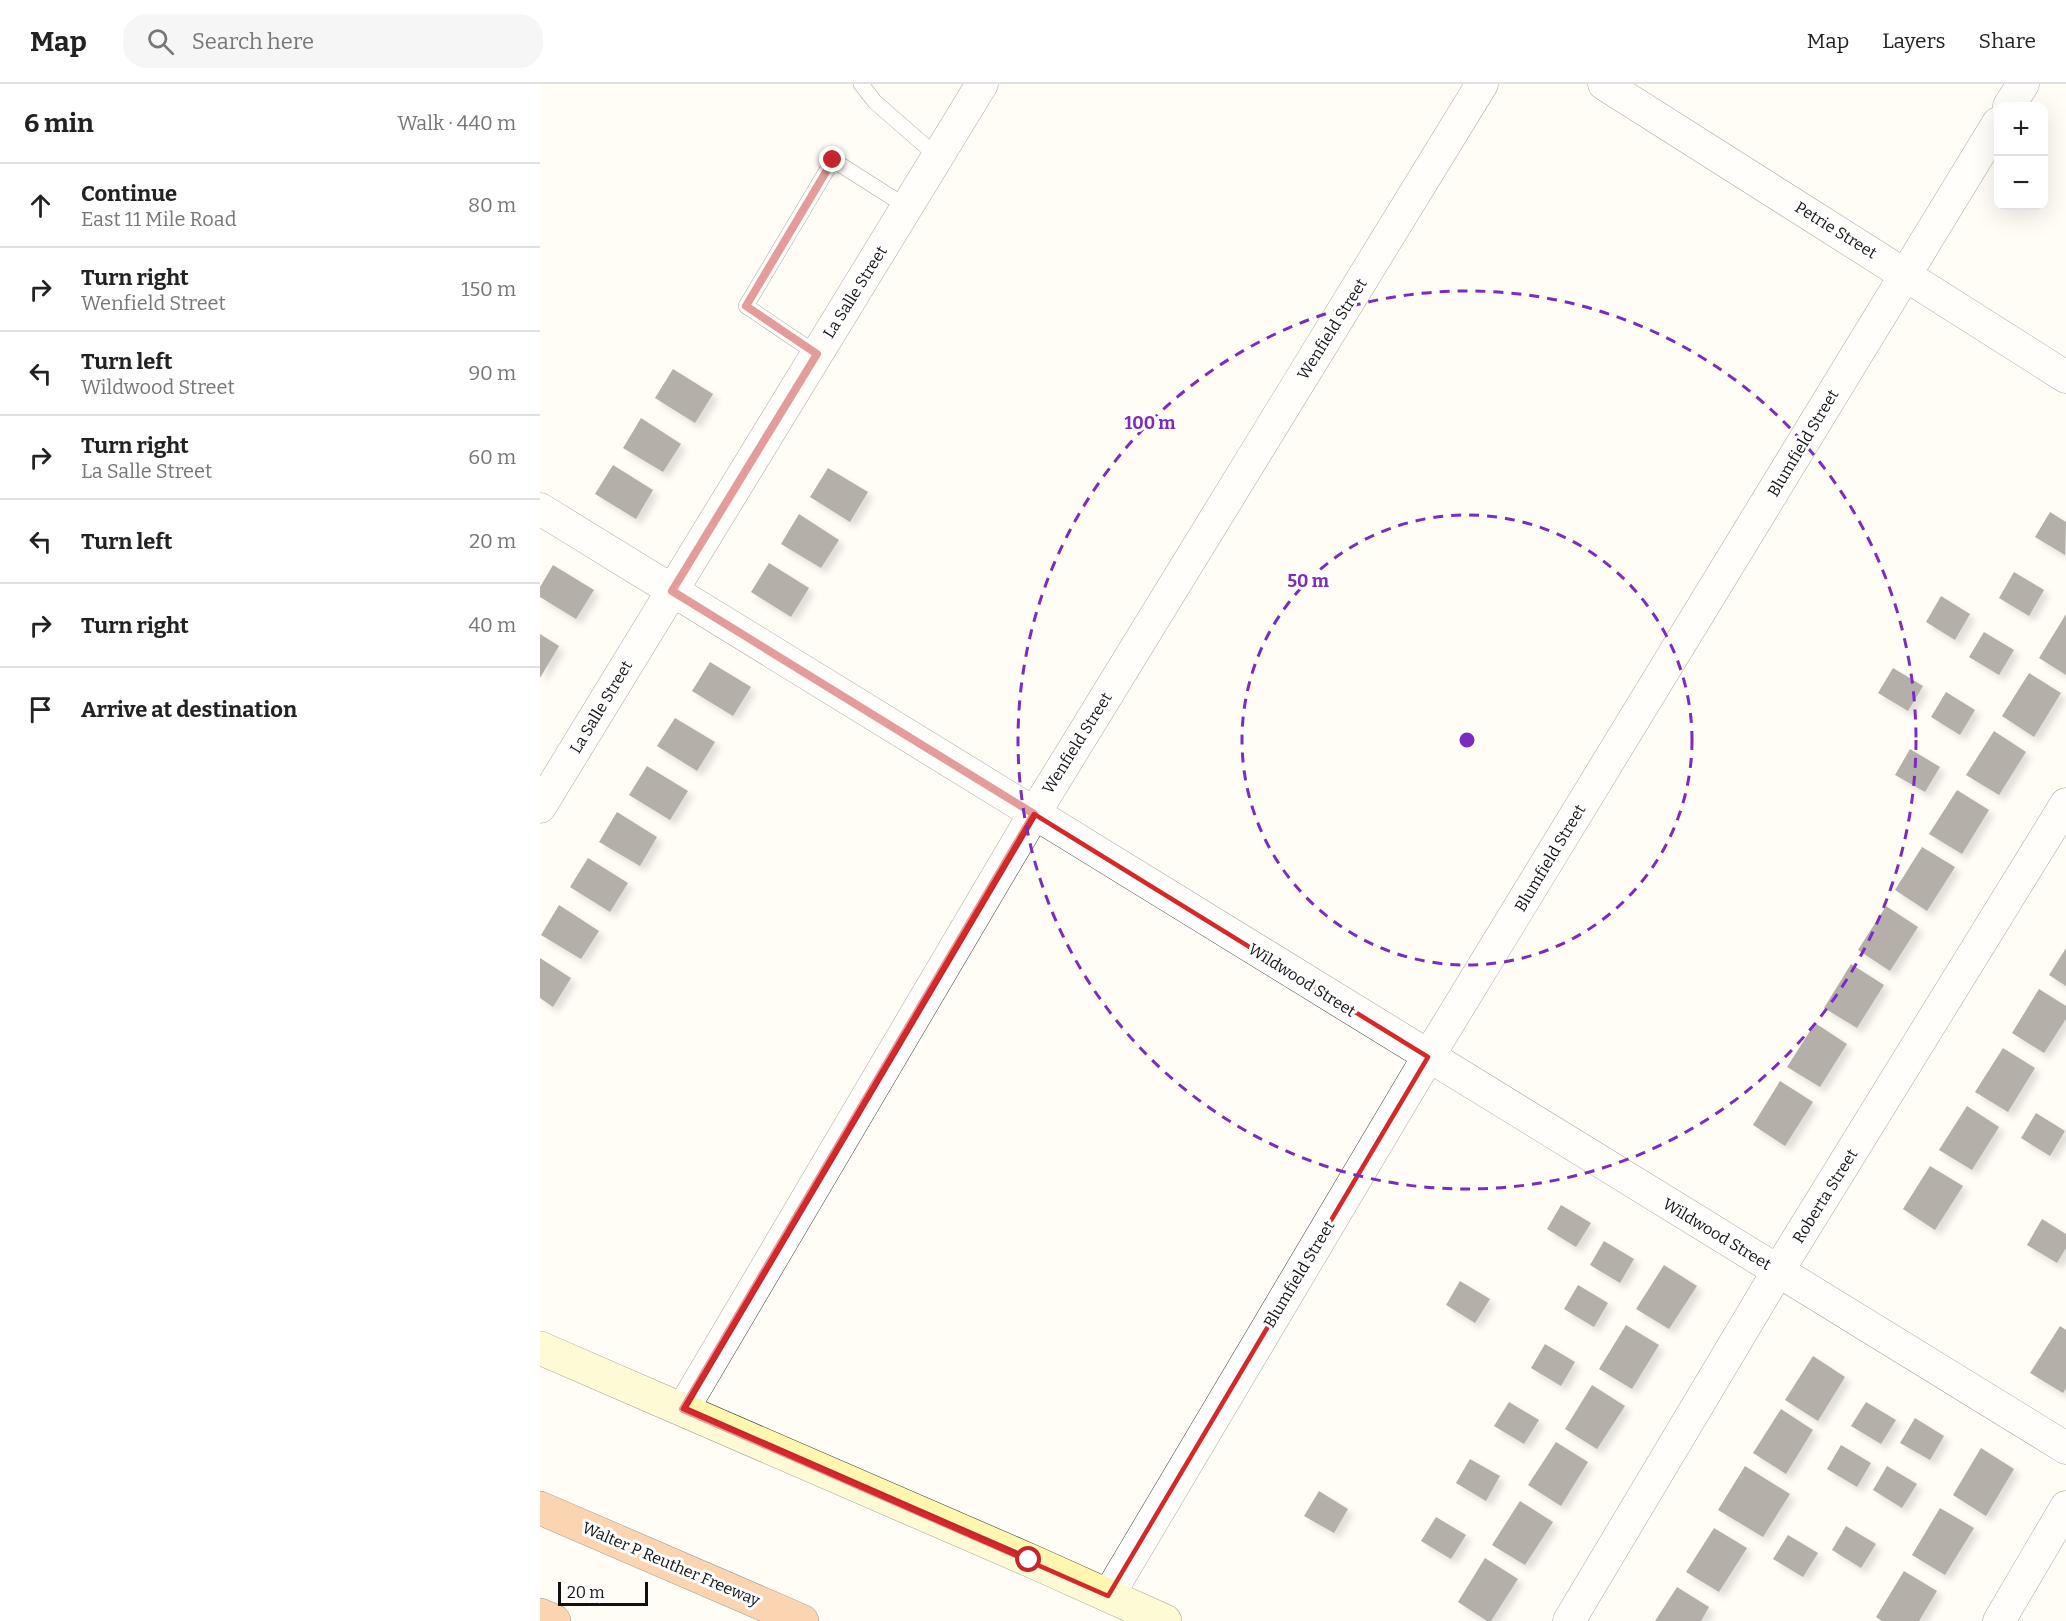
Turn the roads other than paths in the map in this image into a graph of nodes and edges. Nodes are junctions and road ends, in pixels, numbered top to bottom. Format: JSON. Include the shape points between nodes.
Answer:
{"nodes":[{"id":1,"x":861,"y":84,"type":"edge"},
{"id":2,"x":982,"y":84,"type":"edge"},
{"id":3,"x":1482,"y":84,"type":"edge"},
{"id":4,"x":1604,"y":84,"type":"edge"},
{"id":5,"x":2023,"y":84,"type":"edge"},
{"id":6,"x":2012,"y":102,"type":"edge"},
{"id":7,"x":1994,"y":130,"type":"edge"},
{"id":8,"x":938,"y":157,"type":"junction"},
{"id":9,"x":907,"y":207,"type":"junction"},
{"id":10,"x":1906,"y":274,"type":"junction"},
{"id":11,"x":817,"y":354,"type":"junction"},
{"id":12,"x":2066,"y":377,"type":"edge"},
{"id":13,"x":540,"y":509,"type":"edge"},
{"id":14,"x":672,"y":591,"type":"junction"},
{"id":15,"x":2066,"y":804,"type":"edge"},
{"id":16,"x":540,"y":807,"type":"edge"},
{"id":17,"x":1034,"y":814,"type":"junction"},
{"id":18,"x":1428,"y":1057,"type":"junction"},
{"id":19,"x":1778,"y":1271,"type":"junction"},
{"id":20,"x":540,"y":1348,"type":"edge"},
{"id":21,"x":683,"y":1409,"type":"junction"},
{"id":22,"x":2066,"y":1448,"type":"edge"},
{"id":23,"x":2066,"y":1507,"type":"edge"},
{"id":24,"x":540,"y":1508,"type":"edge"},
{"id":25,"x":1108,"y":1596,"type":"junction"},
{"id":26,"x":540,"y":1615,"type":"edge"},
{"id":27,"x":554,"y":1621,"type":"edge"},
{"id":28,"x":802,"y":1621,"type":"edge"},
{"id":29,"x":1165,"y":1621,"type":"edge"},
{"id":30,"x":1569,"y":1621,"type":"edge"},
{"id":31,"x":1999,"y":1621,"type":"edge"}],
"edges":[{"from":1,"to":8,"type":"lane","via":[[875,102]]},
{"from":2,"to":8,"type":"street","name":"La Salle Street"},
{"from":3,"to":17,"type":"street","name":"Wenfield Street"},
{"from":4,"to":10,"type":"street","name":"Petrie Street"},
{"from":5,"to":6,"type":"street"},
{"from":7,"to":10,"type":"street","name":"Blumfield Street"},
{"from":8,"to":9,"type":"street","name":"La Salle Street"},
{"from":9,"to":11,"type":"street","name":"La Salle Street"},
{"from":9,"to":11,"type":"lane","via":[[833,160],[746,306]]},
{"from":10,"to":12,"type":"street","name":"Petrie Street"},
{"from":10,"to":18,"type":"street","name":"Blumfield Street"},
{"from":11,"to":14,"type":"street","name":"La Salle Street"},
{"from":13,"to":14,"type":"street","name":"Wildwood Street"},
{"from":14,"to":16,"type":"street","name":"La Salle Street"},
{"from":14,"to":17,"type":"street","name":"Wildwood Street"},
{"from":15,"to":19,"type":"street","name":"Roberta Street"},
{"from":17,"to":18,"type":"street","name":"Wildwood Street"},
{"from":17,"to":21,"type":"street","name":"Wenfield Street"},
{"from":18,"to":19,"type":"street","name":"Wildwood Street"},
{"from":18,"to":25,"type":"street","name":"Blumfield Street"},
{"from":19,"to":22,"type":"street","name":"Wildwood Street"},
{"from":19,"to":30,"type":"street","name":"Roberta Street"},
{"from":20,"to":21,"type":"main road"},
{"from":21,"to":25,"type":"main road"},
{"from":23,"to":31,"type":"street"},
{"from":24,"to":28,"type":"highway","name":"Walter P Reuther Freeway"},
{"from":25,"to":29,"type":"main road"},
{"from":26,"to":27,"type":"highway"}]}
